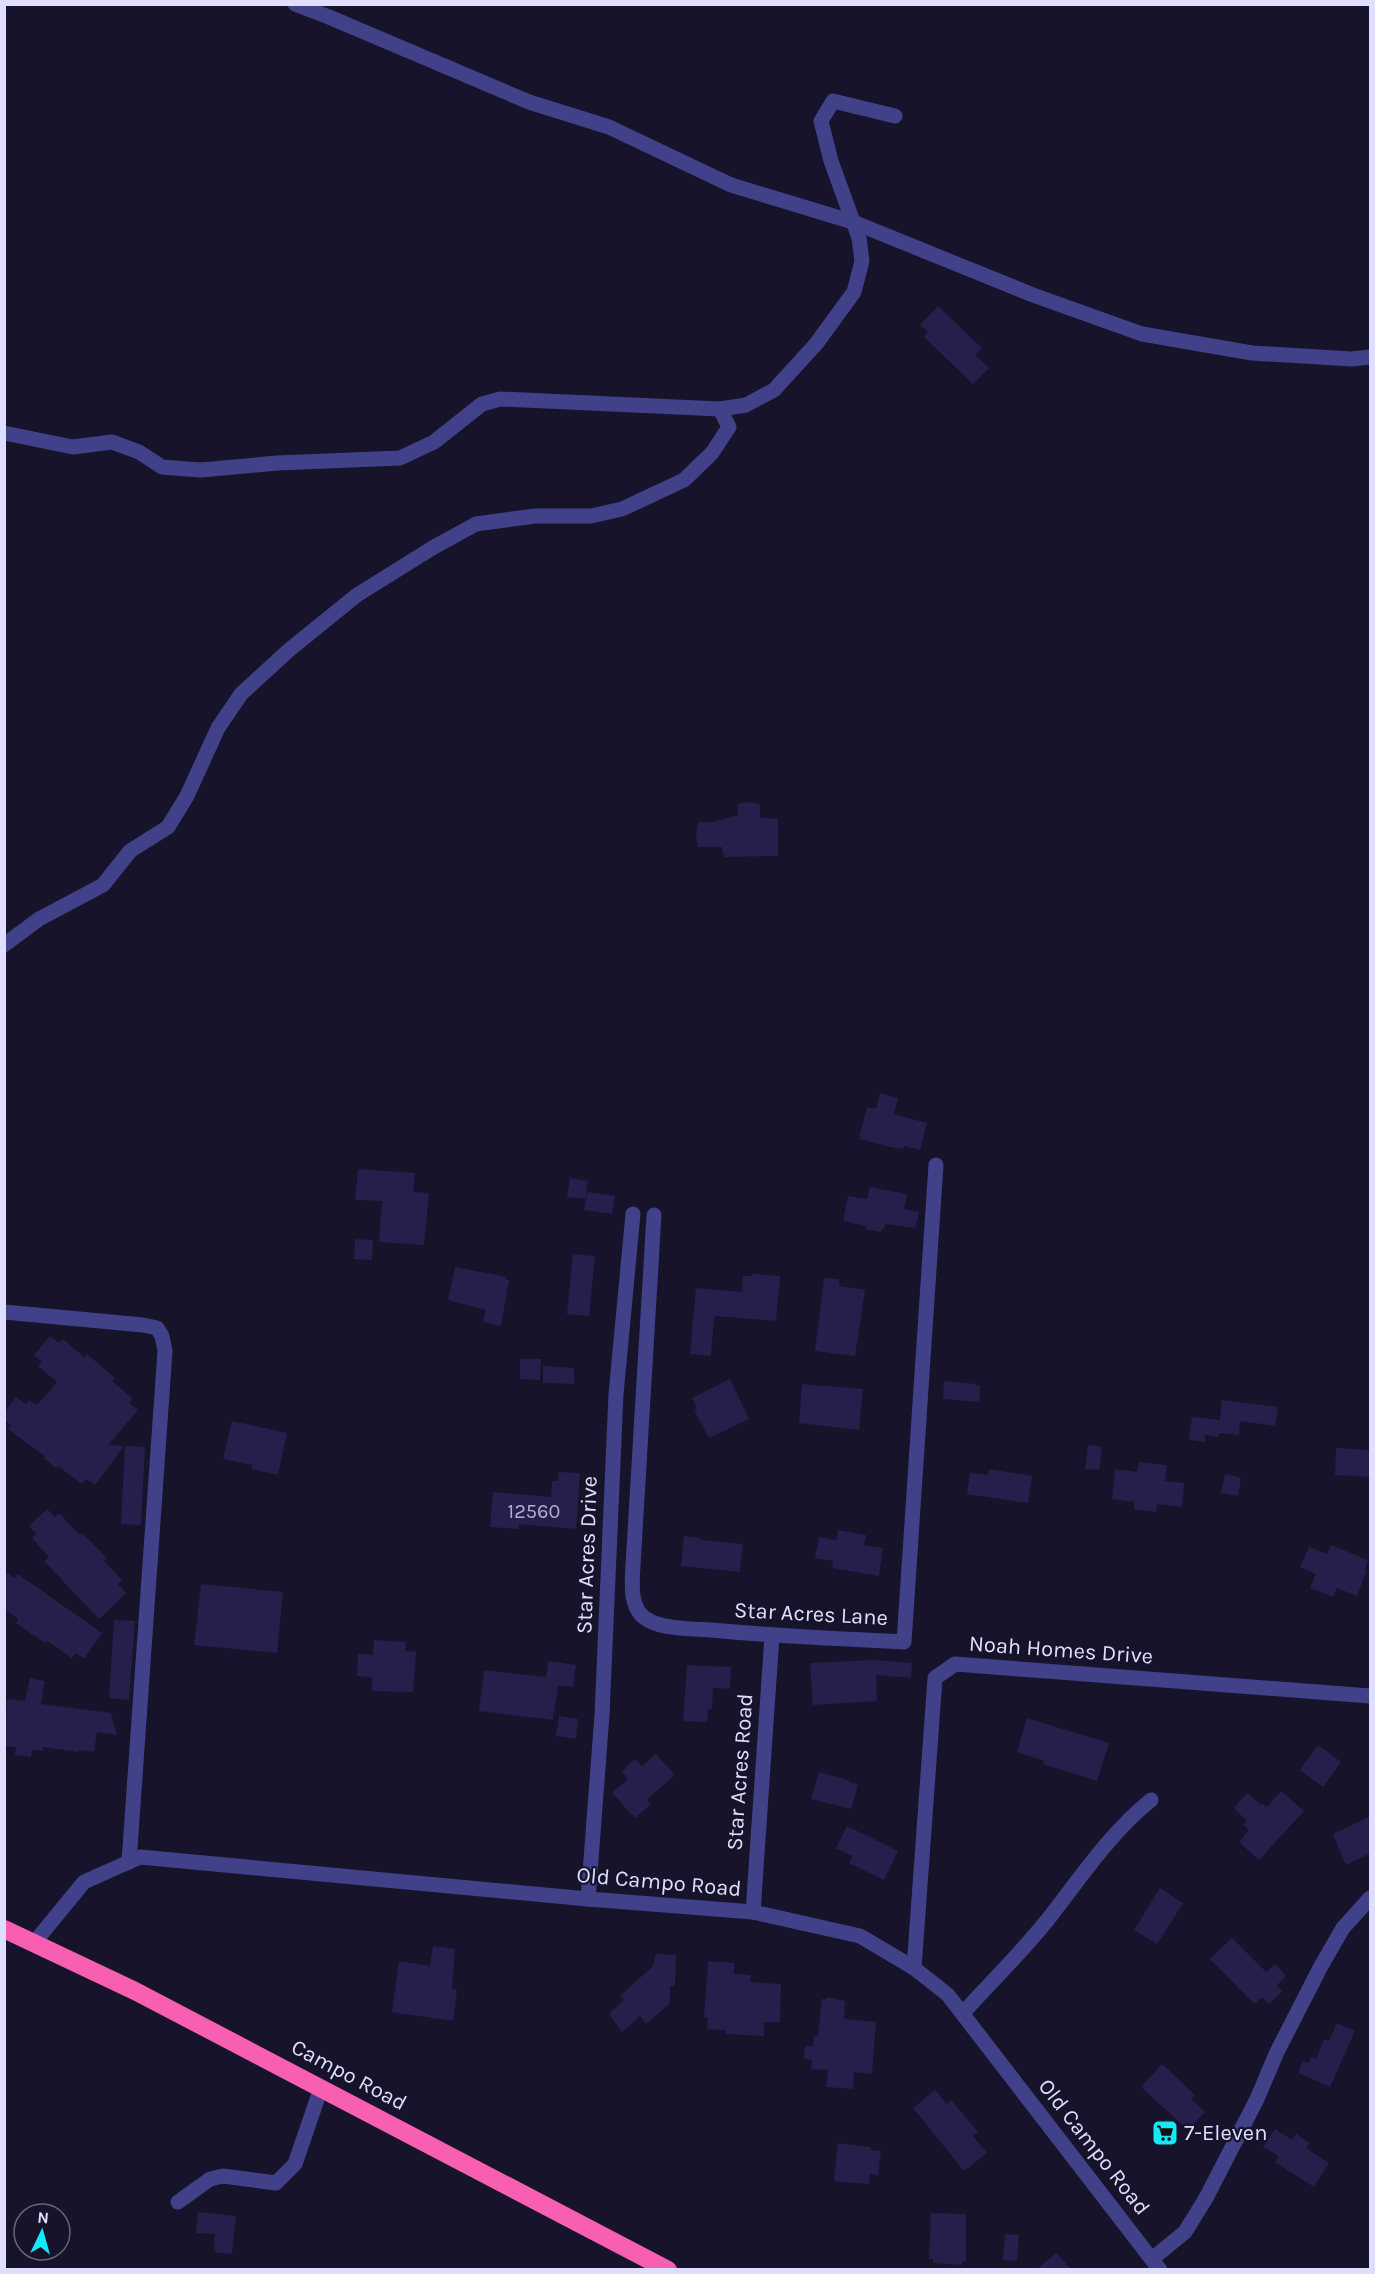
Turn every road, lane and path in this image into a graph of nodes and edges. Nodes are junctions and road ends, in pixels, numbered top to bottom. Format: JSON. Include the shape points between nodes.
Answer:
{"nodes":[{"id":1,"x":295,"y":4,"type":"edge"},
{"id":2,"x":895,"y":116,"type":"dead end"},
{"id":3,"x":853,"y":222,"type":"junction"},
{"id":4,"x":1371,"y":357,"type":"edge"},
{"id":5,"x":720,"y":409,"type":"junction"},
{"id":6,"x":4,"y":433,"type":"edge"},
{"id":7,"x":4,"y":945,"type":"edge"},
{"id":8,"x":936,"y":1165,"type":"dead end"},
{"id":9,"x":633,"y":1214,"type":"dead end"},
{"id":10,"x":654,"y":1215,"type":"dead end"},
{"id":11,"x":4,"y":1312,"type":"edge"},
{"id":12,"x":772,"y":1636,"type":"junction"},
{"id":13,"x":1371,"y":1696,"type":"edge"},
{"id":14,"x":1151,"y":1800,"type":"dead end"},
{"id":15,"x":129,"y":1862,"type":"junction"},
{"id":16,"x":1371,"y":1898,"type":"edge"},
{"id":17,"x":588,"y":1899,"type":"junction"},
{"id":18,"x":753,"y":1912,"type":"junction"},
{"id":19,"x":4,"y":1929,"type":"edge"},
{"id":20,"x":34,"y":1943,"type":"junction"},
{"id":21,"x":914,"y":1968,"type":"junction"},
{"id":22,"x":963,"y":2013,"type":"junction"},
{"id":23,"x":321,"y":2088,"type":"junction"},
{"id":24,"x":178,"y":2202,"type":"dead end"},
{"id":25,"x":1156,"y":2264,"type":"edge"},
{"id":26,"x":668,"y":2270,"type":"edge"}],
"edges":[{"from":1,"to":3,"type":"street","via":[[529,102],[609,127],[731,185]]},
{"from":2,"to":3,"type":"street","via":[[832,101],[821,121]]},
{"from":3,"to":4,"type":"street","via":[[1142,334],[1252,352]]},
{"from":3,"to":5,"type":"street","via":[[862,261],[854,292],[816,344],[774,390],[746,405]]},
{"from":5,"to":6,"type":"street","via":[[500,399],[482,404],[434,442],[399,458],[277,462],[201,470],[162,467],[139,452],[112,442],[73,447]]},
{"from":5,"to":7,"type":"street","via":[[729,427],[712,453],[684,480],[622,509],[591,516],[535,516],[476,524],[357,595],[241,694],[218,728],[168,827],[130,851],[103,885],[39,919]]},
{"from":8,"to":12,"type":"street","name":"Star Acres Lane","via":[[904,1642]]},
{"from":9,"to":17,"type":"street","name":"Star Acres Drive","via":[[616,1394],[602,1715]]},
{"from":10,"to":12,"type":"street","name":"Star Acres Lane","via":[[632,1592],[638,1611],[648,1620],[671,1626]]},
{"from":11,"to":15,"type":"street","via":[[143,1325],[156,1328],[162,1336],[165,1351]]},
{"from":12,"to":18,"type":"street","name":"Star Acres Road"},
{"from":13,"to":21,"type":"street","name":"Noah Homes Drive","via":[[955,1664],[935,1678]]},
{"from":14,"to":22,"type":"street","via":[[1130,1817],[1047,1920]]},
{"from":15,"to":17,"type":"street","name":"Old Campo Road","via":[[140,1857]]},
{"from":15,"to":20,"type":"street","name":"Old Campo Road","via":[[84,1882]]},
{"from":16,"to":25,"type":"street","via":[[1343,1928],[1321,1966],[1206,2198],[1185,2232]]},
{"from":17,"to":18,"type":"street","name":"Old Campo Road"},
{"from":18,"to":21,"type":"street","name":"Old Campo Road","via":[[860,1936]]},
{"from":19,"to":20,"type":"highway","name":"Campo Road"},
{"from":20,"to":23,"type":"highway","name":"Campo Road"},
{"from":21,"to":22,"type":"street","name":"Old Campo Road","via":[[948,1995]]},
{"from":22,"to":25,"type":"street","name":"Old Campo Road"},
{"from":23,"to":24,"type":"street","via":[[295,2164],[276,2183],[223,2176],[210,2179]]},
{"from":23,"to":26,"type":"highway","name":"Campo Road"}]}
